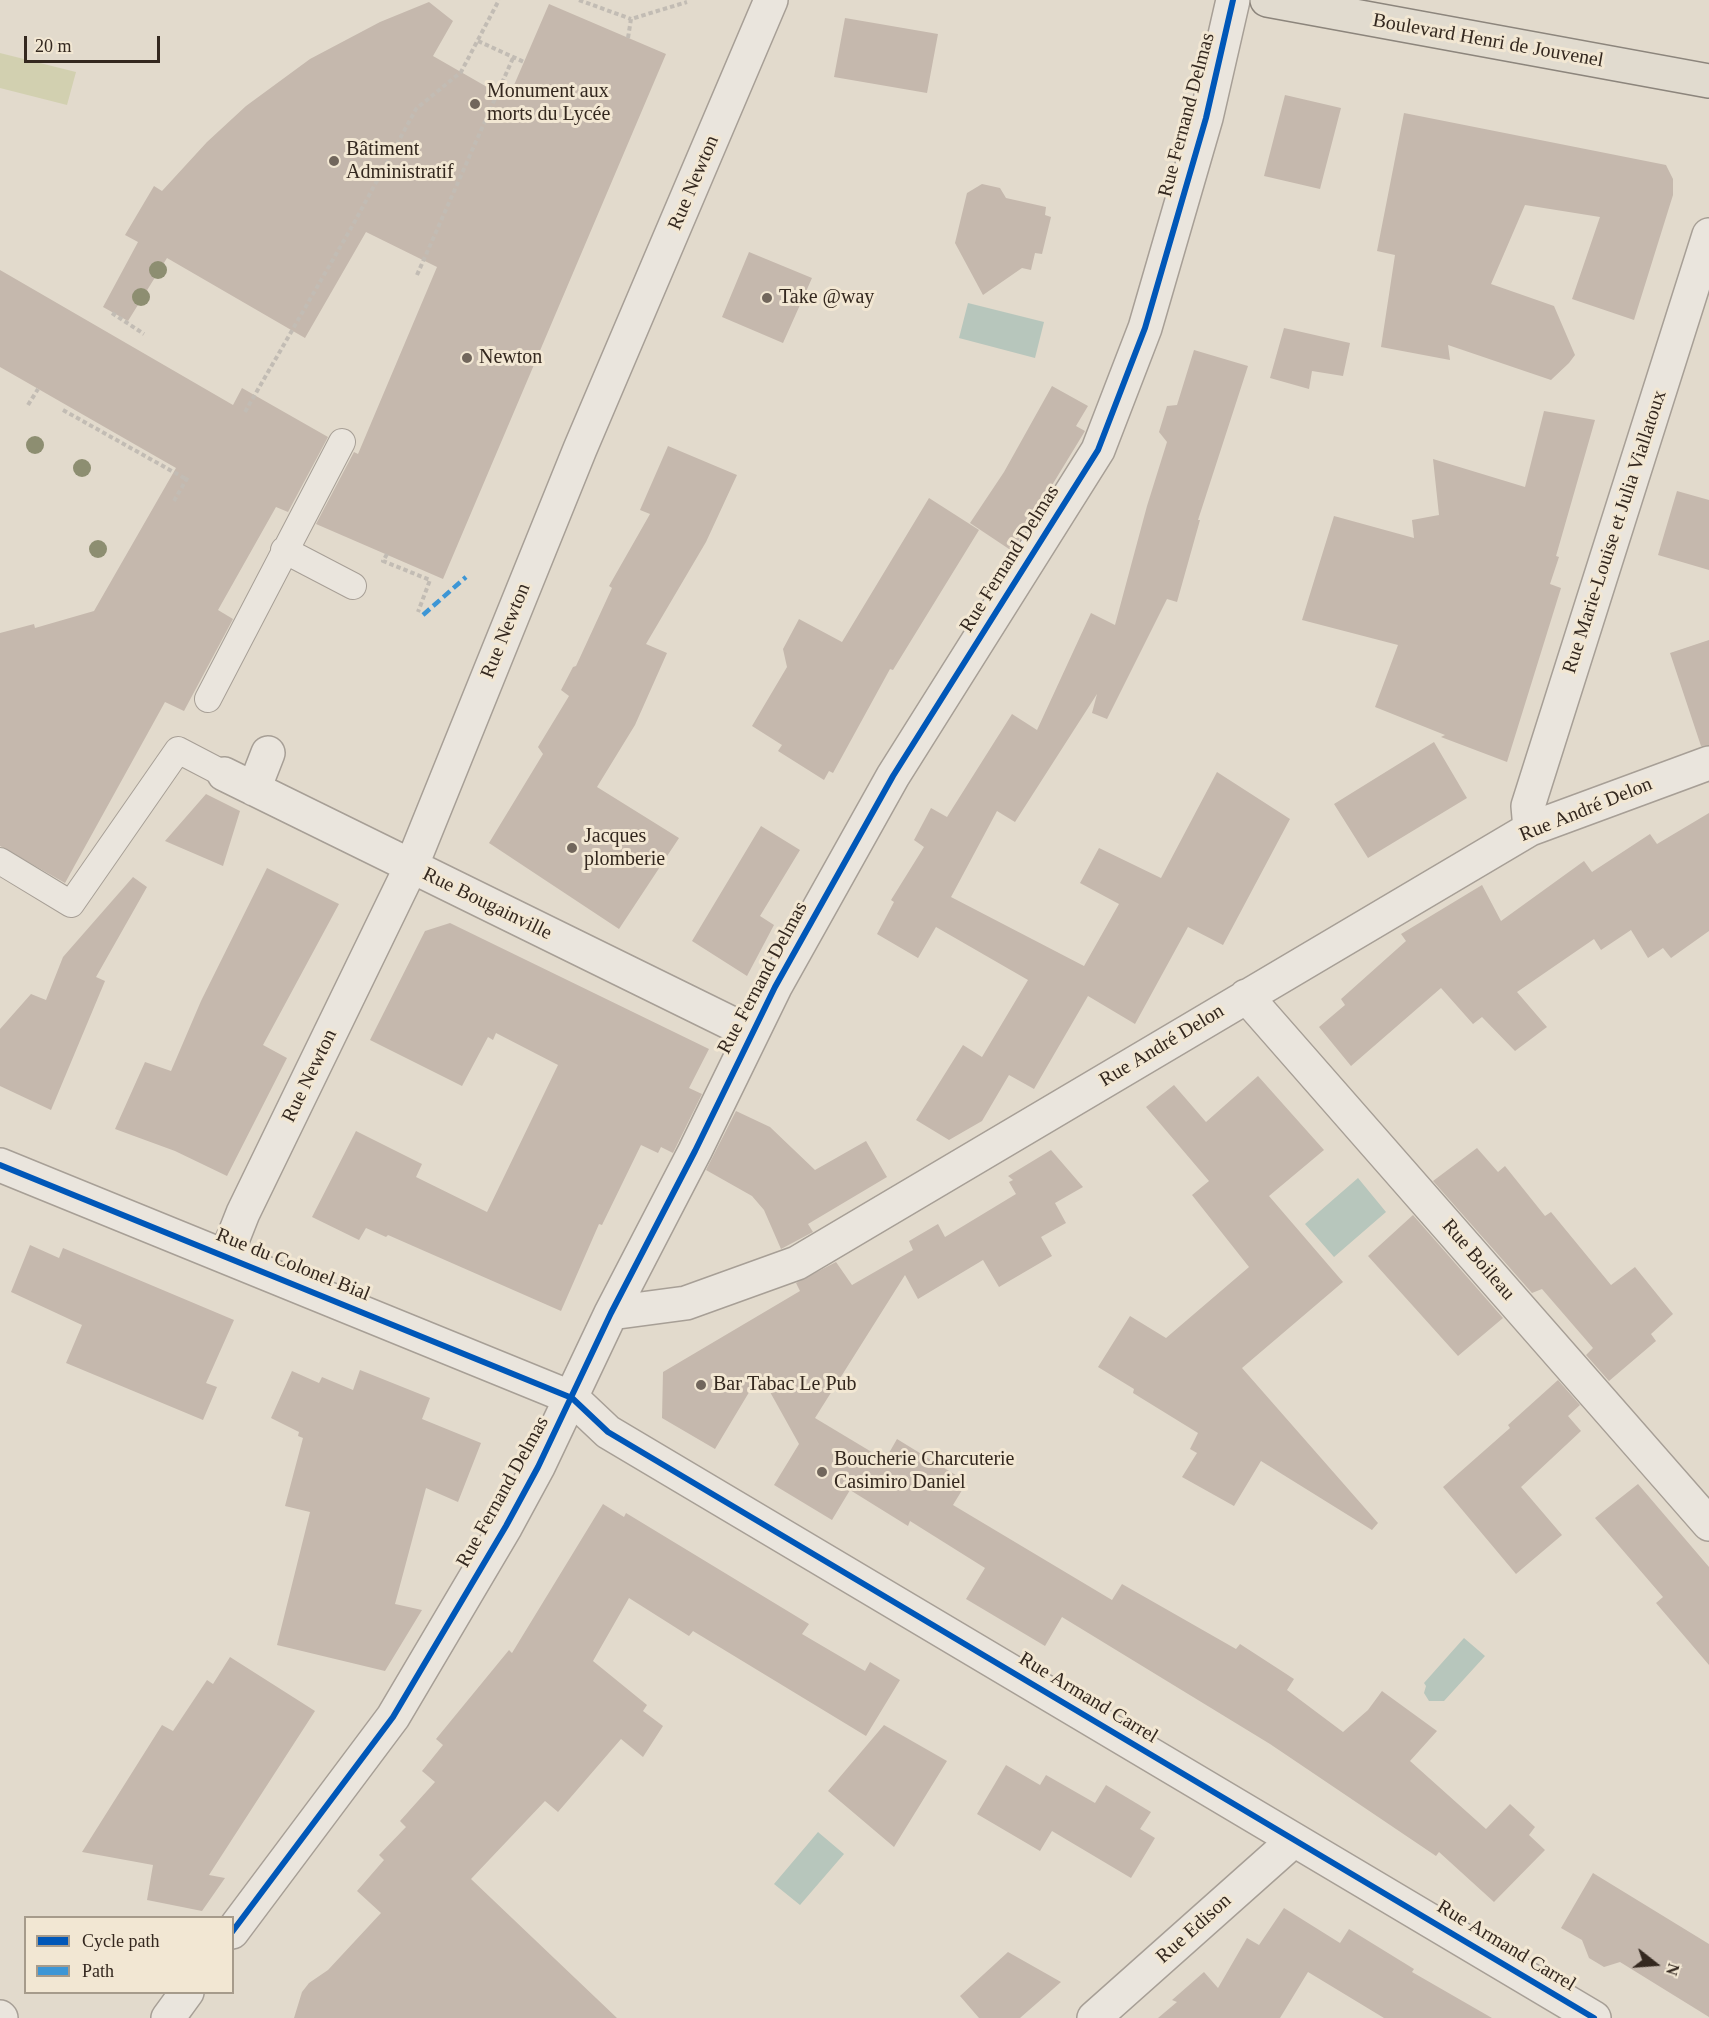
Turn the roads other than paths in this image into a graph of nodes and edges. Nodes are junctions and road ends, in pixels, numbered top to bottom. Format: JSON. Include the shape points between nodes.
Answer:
{"nodes":[{"id":1,"x":771,"y":0,"type":"edge"},
{"id":2,"x":1233,"y":0,"type":"edge"},
{"id":3,"x":1267,"y":0,"type":"edge"},
{"id":4,"x":1709,"y":81,"type":"edge"},
{"id":5,"x":1709,"y":235,"type":"edge"},
{"id":6,"x":342,"y":442,"type":"dead end"},
{"id":7,"x":284,"y":550,"type":"junction"},
{"id":8,"x":353,"y":586,"type":"dead end"},
{"id":9,"x":208,"y":699,"type":"dead end"},
{"id":10,"x":267,"y":753,"type":"dead end"},
{"id":11,"x":1709,"y":763,"type":"edge"},
{"id":12,"x":224,"y":774,"type":"joint"},
{"id":13,"x":254,"y":789,"type":"junction"},
{"id":14,"x":1530,"y":829,"type":"junction"},
{"id":15,"x":0,"y":861,"type":"edge"},
{"id":16,"x":411,"y":867,"type":"junction"},
{"id":17,"x":1246,"y":996,"type":"junction"},
{"id":18,"x":751,"y":1033,"type":"junction"},
{"id":19,"x":0,"y":1165,"type":"edge"},
{"id":20,"x":226,"y":1256,"type":"junction"},
{"id":21,"x":611,"y":1313,"type":"junction"},
{"id":22,"x":572,"y":1398,"type":"junction"},
{"id":23,"x":1709,"y":1524,"type":"edge"},
{"id":24,"x":1294,"y":1840,"type":"junction"},
{"id":25,"x":234,"y":1929,"type":"edge"},
{"id":26,"x":186,"y":1994,"type":"edge"},
{"id":27,"x":168,"y":2018,"type":"edge"},
{"id":28,"x":1094,"y":2018,"type":"edge"},
{"id":29,"x":1594,"y":2018,"type":"edge"}],
"edges":[{"from":1,"to":16,"type":"street","name":"Rue Newton","via":[[580,449],[500,611]]},
{"from":2,"to":18,"type":"street","name":"Rue Fernand Delmas","via":[[1206,118],[1145,328],[1098,450],[893,776]]},
{"from":3,"to":4,"type":"main road","name":"Boulevard Henri de Jouvenel"},
{"from":5,"to":14,"type":"street","name":"Rue Marie-Louise et Julia Viallatoux","via":[[1528,806]]},
{"from":6,"to":7,"type":"lane"},
{"from":7,"to":8,"type":"lane"},
{"from":7,"to":9,"type":"lane"},
{"from":10,"to":13,"type":"street"},
{"from":11,"to":14,"type":"street","name":"Rue André Delon"},
{"from":12,"to":13,"type":"street","name":"Rue Bougainville"},
{"from":12,"to":15,"type":"lane","via":[[178,750],[71,904]]},
{"from":13,"to":16,"type":"street","name":"Rue Bougainville"},
{"from":14,"to":17,"type":"street","name":"Rue André Delon"},
{"from":16,"to":18,"type":"street","name":"Rue Bougainville"},
{"from":16,"to":20,"type":"street","name":"Rue Newton","via":[[243,1213]]},
{"from":17,"to":21,"type":"street","name":"Rue André Delon","via":[[797,1263],[686,1303]]},
{"from":17,"to":23,"type":"street","name":"Rue Boileau"},
{"from":18,"to":21,"type":"street","name":"Rue Fernand Delmas"},
{"from":19,"to":20,"type":"street","name":"Rue du Colonel Bial"},
{"from":20,"to":22,"type":"street","name":"Rue du Colonel Bial"},
{"from":21,"to":22,"type":"street","name":"Rue Fernand Delmas"},
{"from":22,"to":24,"type":"street","name":"Rue Armand Carrel","via":[[608,1432]]},
{"from":22,"to":25,"type":"street","name":"Rue Fernand Delmas","via":[[506,1526],[393,1717]]},
{"from":24,"to":28,"type":"street","name":"Rue Edison"},
{"from":24,"to":29,"type":"street","name":"Rue Armand Carrel"},
{"from":26,"to":27,"type":"street"}]}
